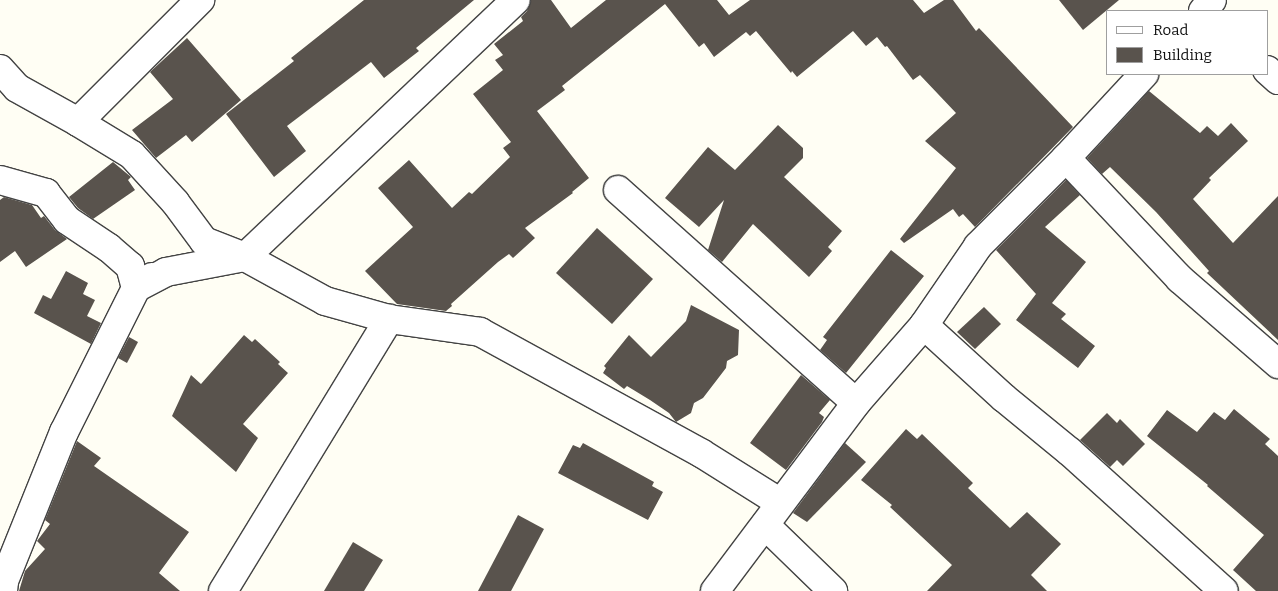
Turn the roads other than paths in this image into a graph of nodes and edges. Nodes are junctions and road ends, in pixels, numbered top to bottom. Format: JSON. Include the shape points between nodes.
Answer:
{"nodes":[{"id":1,"x":200,"y":0,"type":"edge"},
{"id":2,"x":516,"y":0,"type":"edge"},
{"id":3,"x":1212,"y":0,"type":"edge"},
{"id":4,"x":1204,"y":10,"type":"edge"},
{"id":5,"x":0,"y":69,"type":"edge"},
{"id":6,"x":1268,"y":71,"type":"edge"},
{"id":7,"x":1143,"y":75,"type":"edge"},
{"id":8,"x":1278,"y":80,"type":"edge"},
{"id":9,"x":78,"y":122,"type":"junction"},
{"id":10,"x":1066,"y":158,"type":"junction"},
{"id":11,"x":0,"y":180,"type":"edge"},
{"id":12,"x":618,"y":190,"type":"dead end"},
{"id":13,"x":204,"y":241,"type":"junction"},
{"id":14,"x":245,"y":257,"type":"junction"},
{"id":15,"x":136,"y":288,"type":"junction"},
{"id":16,"x":388,"y":319,"type":"junction"},
{"id":17,"x":924,"y":325,"type":"junction"},
{"id":18,"x":1278,"y":364,"type":"edge"},
{"id":19,"x":856,"y":403,"type":"junction"},
{"id":20,"x":772,"y":514,"type":"junction"},
{"id":21,"x":3,"y":591,"type":"edge"},
{"id":22,"x":223,"y":591,"type":"edge"},
{"id":23,"x":715,"y":591,"type":"edge"},
{"id":24,"x":833,"y":591,"type":"edge"},
{"id":25,"x":1224,"y":591,"type":"edge"}],
"edges":[{"from":1,"to":9,"type":"street"},
{"from":2,"to":14,"type":"street"},
{"from":3,"to":4,"type":"street"},
{"from":5,"to":9,"type":"street","via":[[17,88]]},
{"from":6,"to":8,"type":"street"},
{"from":7,"to":10,"type":"street"},
{"from":9,"to":13,"type":"street","via":[[132,155],[175,202]]},
{"from":10,"to":17,"type":"street","via":[[978,246]]},
{"from":10,"to":18,"type":"street","via":[[1180,279]]},
{"from":11,"to":15,"type":"street","via":[[46,193],[67,220],[130,266]]},
{"from":12,"to":19,"type":"street"},
{"from":13,"to":14,"type":"street"},
{"from":13,"to":15,"type":"street"},
{"from":14,"to":15,"type":"street","via":[[166,272]]},
{"from":14,"to":16,"type":"street","via":[[325,301]]},
{"from":15,"to":21,"type":"street","via":[[64,432],[4,581]]},
{"from":16,"to":20,"type":"street","via":[[480,332],[701,453]]},
{"from":16,"to":22,"type":"street"},
{"from":17,"to":19,"type":"street"},
{"from":17,"to":25,"type":"street"},
{"from":19,"to":20,"type":"street"},
{"from":20,"to":23,"type":"street"},
{"from":20,"to":24,"type":"street"}]}
